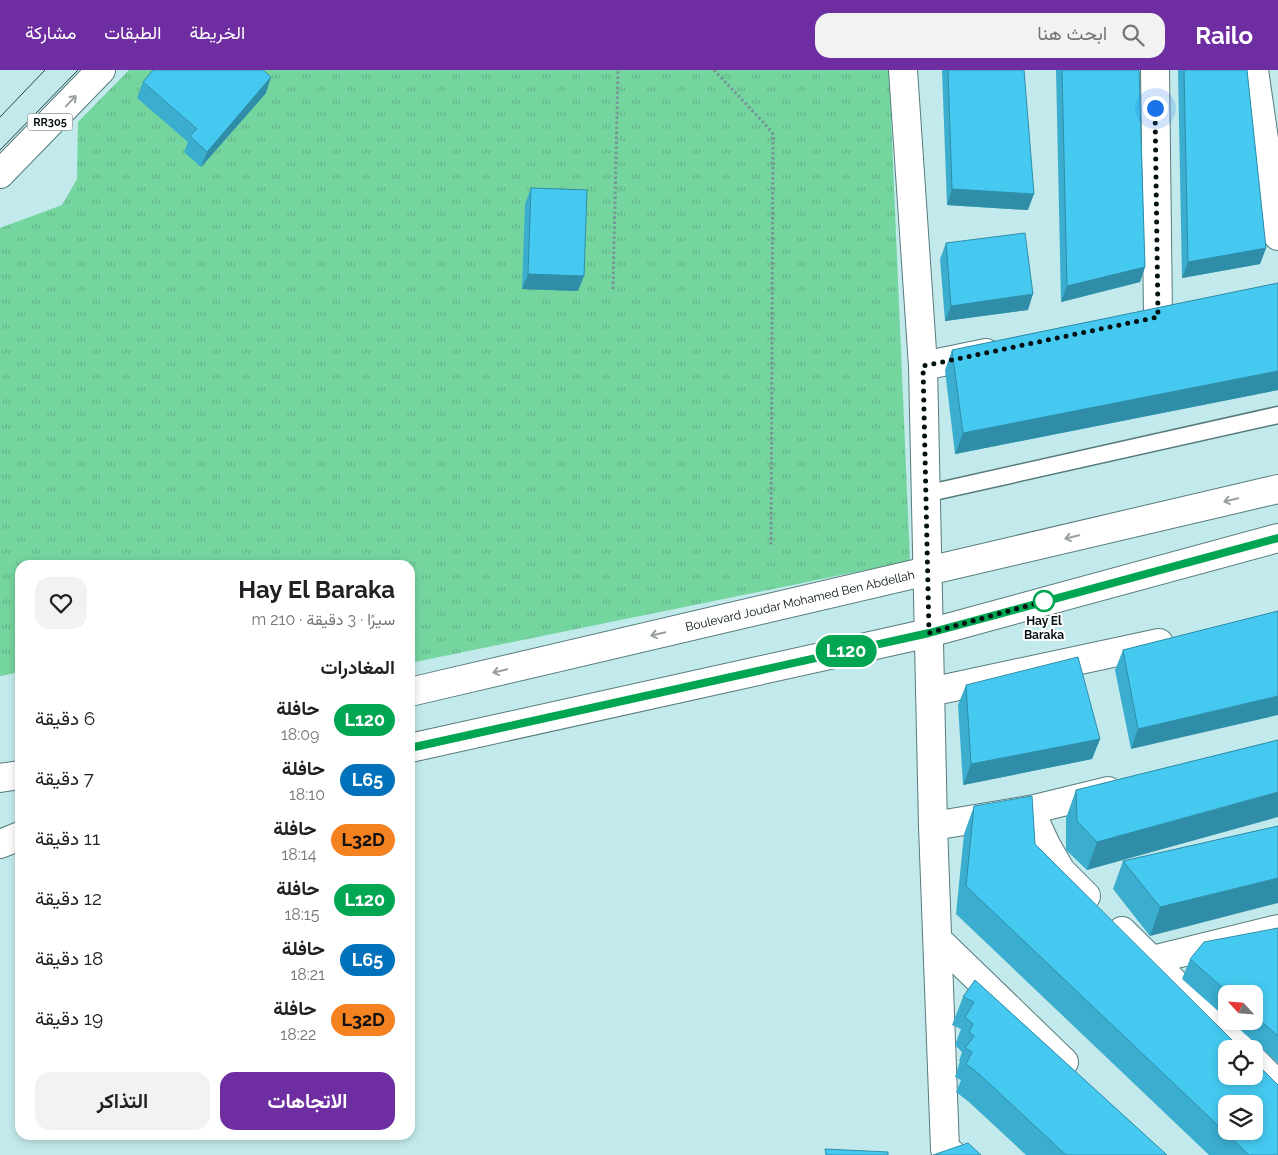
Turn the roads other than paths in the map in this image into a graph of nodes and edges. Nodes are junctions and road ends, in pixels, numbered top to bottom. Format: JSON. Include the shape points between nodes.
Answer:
{"nodes":[{"id":1,"x":101,"y":70,"type":"edge"},
{"id":2,"x":903,"y":70,"type":"edge"},
{"id":3,"x":1155,"y":70,"type":"edge"},
{"id":4,"x":1254,"y":70,"type":"edge"},
{"id":5,"x":0,"y":174,"type":"edge"},
{"id":6,"x":1278,"y":236,"type":"edge"},
{"id":7,"x":1185,"y":310,"type":"edge"},
{"id":8,"x":1011,"y":348,"type":"edge"},
{"id":9,"x":923,"y":366,"type":"junction"},
{"id":10,"x":1278,"y":415,"type":"edge"},
{"id":11,"x":1278,"y":489,"type":"edge"},
{"id":12,"x":925,"y":494,"type":"junction"},
{"id":13,"x":1278,"y":538,"type":"edge"},
{"id":14,"x":928,"y":571,"type":"junction"},
{"id":15,"x":929,"y":633,"type":"junction"},
{"id":16,"x":1182,"y":638,"type":"edge"},
{"id":17,"x":415,"y":691,"type":"edge"},
{"id":18,"x":930,"y":692,"type":"junction"},
{"id":19,"x":415,"y":747,"type":"edge"},
{"id":20,"x":15,"y":776,"type":"edge"},
{"id":21,"x":0,"y":778,"type":"edge"},
{"id":22,"x":1135,"y":785,"type":"edge"},
{"id":23,"x":1030,"y":810,"type":"junction"},
{"id":24,"x":933,"y":826,"type":"junction"},
{"id":25,"x":15,"y":838,"type":"edge"},
{"id":26,"x":0,"y":844,"type":"edge"},
{"id":27,"x":1278,"y":929,"type":"edge"},
{"id":28,"x":938,"y":941,"type":"junction"},
{"id":29,"x":1152,"y":960,"type":"junction"},
{"id":30,"x":1232,"y":1040,"type":"edge"},
{"id":31,"x":1263,"y":1070,"type":"edge"},
{"id":32,"x":1082,"y":1079,"type":"edge"},
{"id":33,"x":1278,"y":1085,"type":"edge"},
{"id":34,"x":945,"y":1153,"type":"edge"}],
"edges":[{"from":5,"to":1,"type":"street","number":"RR305","one_way":true},
{"from":2,"to":9,"type":"street"},
{"from":3,"to":7,"type":"street","via":[[1148,319]]},
{"from":4,"to":6,"type":"street"},
{"from":8,"to":9,"type":"street"},
{"from":9,"to":12,"type":"street"},
{"from":10,"to":12,"type":"lane"},
{"from":11,"to":14,"type":"street","name":"Boulevard Joudar Mohamed Ben Abdellah","one_way":true},
{"from":12,"to":14,"type":"street"},
{"from":13,"to":15,"type":"street"},
{"from":14,"to":15,"type":"street"},
{"from":14,"to":17,"type":"street","name":"Boulevard Joudar Mohamed Ben Abdellah","one_way":true},
{"from":15,"to":18,"type":"street"},
{"from":15,"to":19,"type":"street"},
{"from":16,"to":18,"type":"street"},
{"from":18,"to":24,"type":"street"},
{"from":20,"to":21,"type":"street"},
{"from":22,"to":23,"type":"street"},
{"from":23,"to":24,"type":"street"},
{"from":23,"to":29,"type":"street","via":[[1061,870]]},
{"from":24,"to":28,"type":"street"},
{"from":25,"to":26,"type":"street"},
{"from":27,"to":29,"type":"street"},
{"from":28,"to":32,"type":"street"},
{"from":28,"to":34,"type":"street"},
{"from":29,"to":30,"type":"street"},
{"from":31,"to":33,"type":"street"}]}
